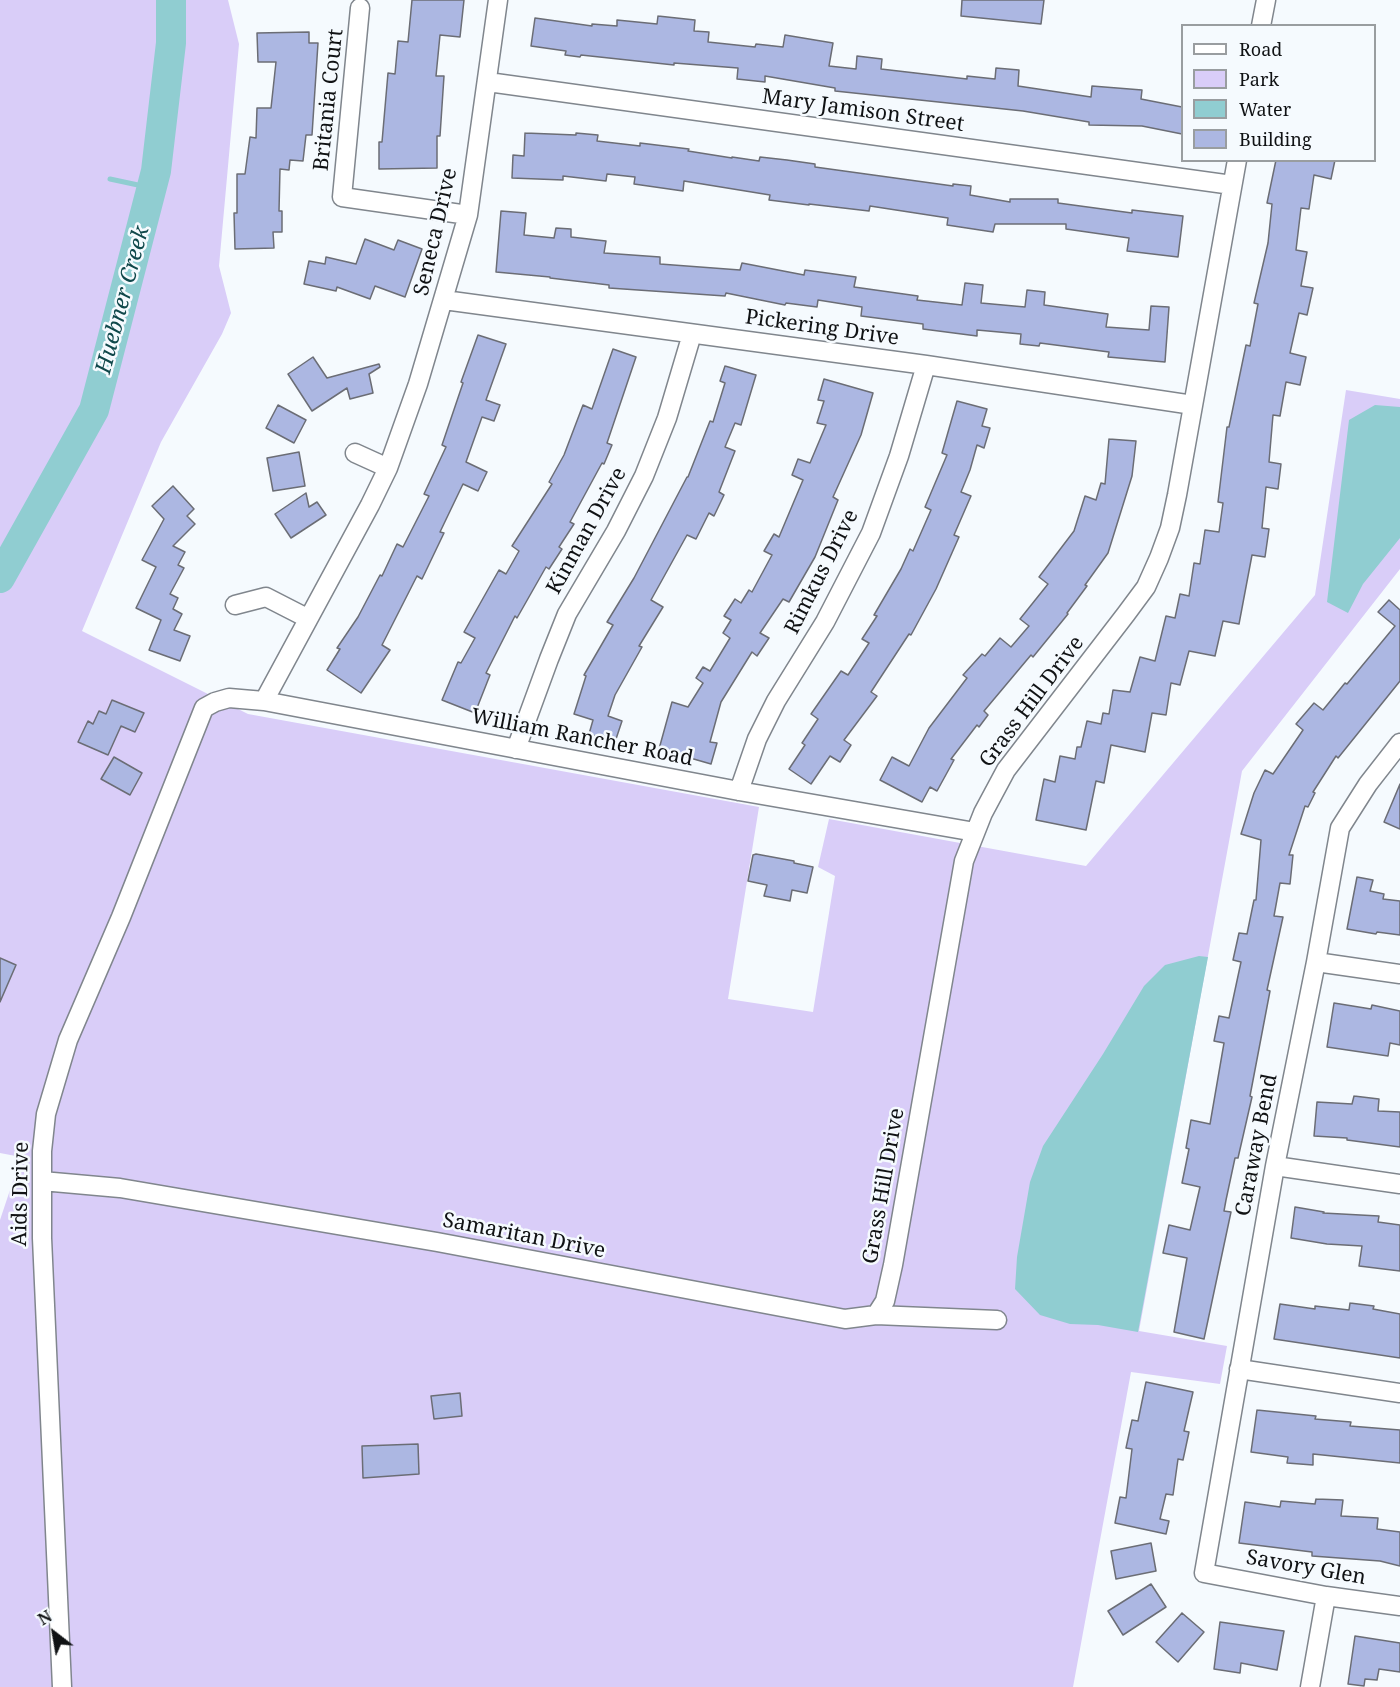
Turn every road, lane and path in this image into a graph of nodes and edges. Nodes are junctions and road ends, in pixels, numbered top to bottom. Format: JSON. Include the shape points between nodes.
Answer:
{"nodes":[{"id":1,"x":498,"y":0,"type":"edge"},
{"id":2,"x":1266,"y":0,"type":"edge"},
{"id":3,"x":360,"y":8,"type":"dead end"},
{"id":4,"x":1261,"y":24,"type":"edge"},
{"id":5,"x":488,"y":82,"type":"junction"},
{"id":6,"x":1237,"y":162,"type":"edge"},
{"id":7,"x":1232,"y":185,"type":"junction"},
{"id":8,"x":468,"y":215,"type":"junction"},
{"id":9,"x":444,"y":300,"type":"junction"},
{"id":10,"x":692,"y":334,"type":"junction"},
{"id":11,"x":926,"y":365,"type":"junction"},
{"id":12,"x":1193,"y":405,"type":"junction"},
{"id":13,"x":355,"y":453,"type":"dead end"},
{"id":14,"x":388,"y":468,"type":"junction"},
{"id":15,"x":235,"y":605,"type":"dead end"},
{"id":16,"x":308,"y":618,"type":"junction"},
{"id":17,"x":264,"y":701,"type":"junction"},
{"id":18,"x":196,"y":729,"type":"joint"},
{"id":19,"x":1400,"y":743,"type":"edge"},
{"id":20,"x":516,"y":749,"type":"junction"},
{"id":21,"x":740,"y":791,"type":"junction"},
{"id":22,"x":975,"y":832,"type":"junction"},
{"id":23,"x":1316,"y":962,"type":"junction"},
{"id":24,"x":1400,"y":974,"type":"edge"},
{"id":25,"x":1275,"y":1166,"type":"junction"},
{"id":26,"x":42,"y":1181,"type":"junction"},
{"id":27,"x":1400,"y":1184,"type":"edge"},
{"id":28,"x":876,"y":1316,"type":"junction"},
{"id":29,"x":997,"y":1320,"type":"dead end"},
{"id":30,"x":1239,"y":1369,"type":"junction"},
{"id":31,"x":1400,"y":1393,"type":"edge"},
{"id":32,"x":1204,"y":1573,"type":"joint"},
{"id":33,"x":1326,"y":1596,"type":"junction"},
{"id":34,"x":1400,"y":1606,"type":"edge"},
{"id":35,"x":62,"y":1687,"type":"edge"},
{"id":36,"x":1310,"y":1687,"type":"edge"}],
"edges":[{"from":1,"to":5,"type":"street","name":"Seneca Drive"},
{"from":2,"to":4,"type":"street"},
{"from":3,"to":8,"type":"street","name":"Britania Court","via":[[342,197]]},
{"from":5,"to":7,"type":"street","name":"Mary Jamison Street"},
{"from":5,"to":8,"type":"street","name":"Seneca Drive"},
{"from":6,"to":7,"type":"street","name":"Grass Hill Drive"},
{"from":7,"to":12,"type":"street","name":"Grass Hill Drive"},
{"from":8,"to":9,"type":"street","name":"Seneca Drive"},
{"from":9,"to":10,"type":"street","name":"Pickering Drive"},
{"from":9,"to":14,"type":"street","name":"Seneca Drive"},
{"from":10,"to":11,"type":"street","name":"Pickering Drive"},
{"from":10,"to":20,"type":"street","name":"Kinman Drive","via":[[644,476],[567,614]]},
{"from":11,"to":12,"type":"street","name":"Pickering Drive"},
{"from":11,"to":21,"type":"street","name":"Rimkus Drive","via":[[871,533],[825,622],[776,701],[757,739]]},
{"from":12,"to":22,"type":"street","name":"Grass Hill Drive","via":[[1170,528],[1146,587],[1006,770]]},
{"from":13,"to":14,"type":"street"},
{"from":14,"to":16,"type":"street","name":"Seneca Drive"},
{"from":15,"to":16,"type":"street","via":[[266,597]]},
{"from":16,"to":17,"type":"street","name":"Seneca Drive"},
{"from":17,"to":18,"type":"street","name":"William Rancher Road","via":[[229,698],[215,702],[204,708]]},
{"from":17,"to":20,"type":"street","name":"William Rancher Road"},
{"from":18,"to":26,"type":"street","name":"Aids Drive","via":[[68,1040],[46,1114]]},
{"from":19,"to":23,"type":"street","name":"Caraway Bend","via":[[1340,828]]},
{"from":20,"to":21,"type":"street","name":"William Rancher Road"},
{"from":21,"to":22,"type":"street","name":"William Rancher Road"},
{"from":22,"to":28,"type":"street","name":"Grass Hill Drive","via":[[964,861],[893,1265],[885,1301]]},
{"from":23,"to":24,"type":"street"},
{"from":23,"to":25,"type":"street","name":"Caraway Bend"},
{"from":25,"to":27,"type":"street"},
{"from":25,"to":30,"type":"street","name":"Caraway Bend"},
{"from":26,"to":28,"type":"street","name":"Samaritan Drive","via":[[120,1188],[437,1242],[845,1319]]},
{"from":26,"to":35,"type":"street","name":"Aids Drive"},
{"from":28,"to":29,"type":"street","name":"Samaritan Drive"},
{"from":30,"to":31,"type":"street"},
{"from":30,"to":32,"type":"street","name":"Caraway Bend"},
{"from":32,"to":33,"type":"street","name":"Savory Glen"},
{"from":33,"to":34,"type":"street","name":"Savory Glen"},
{"from":33,"to":36,"type":"street"}]}
